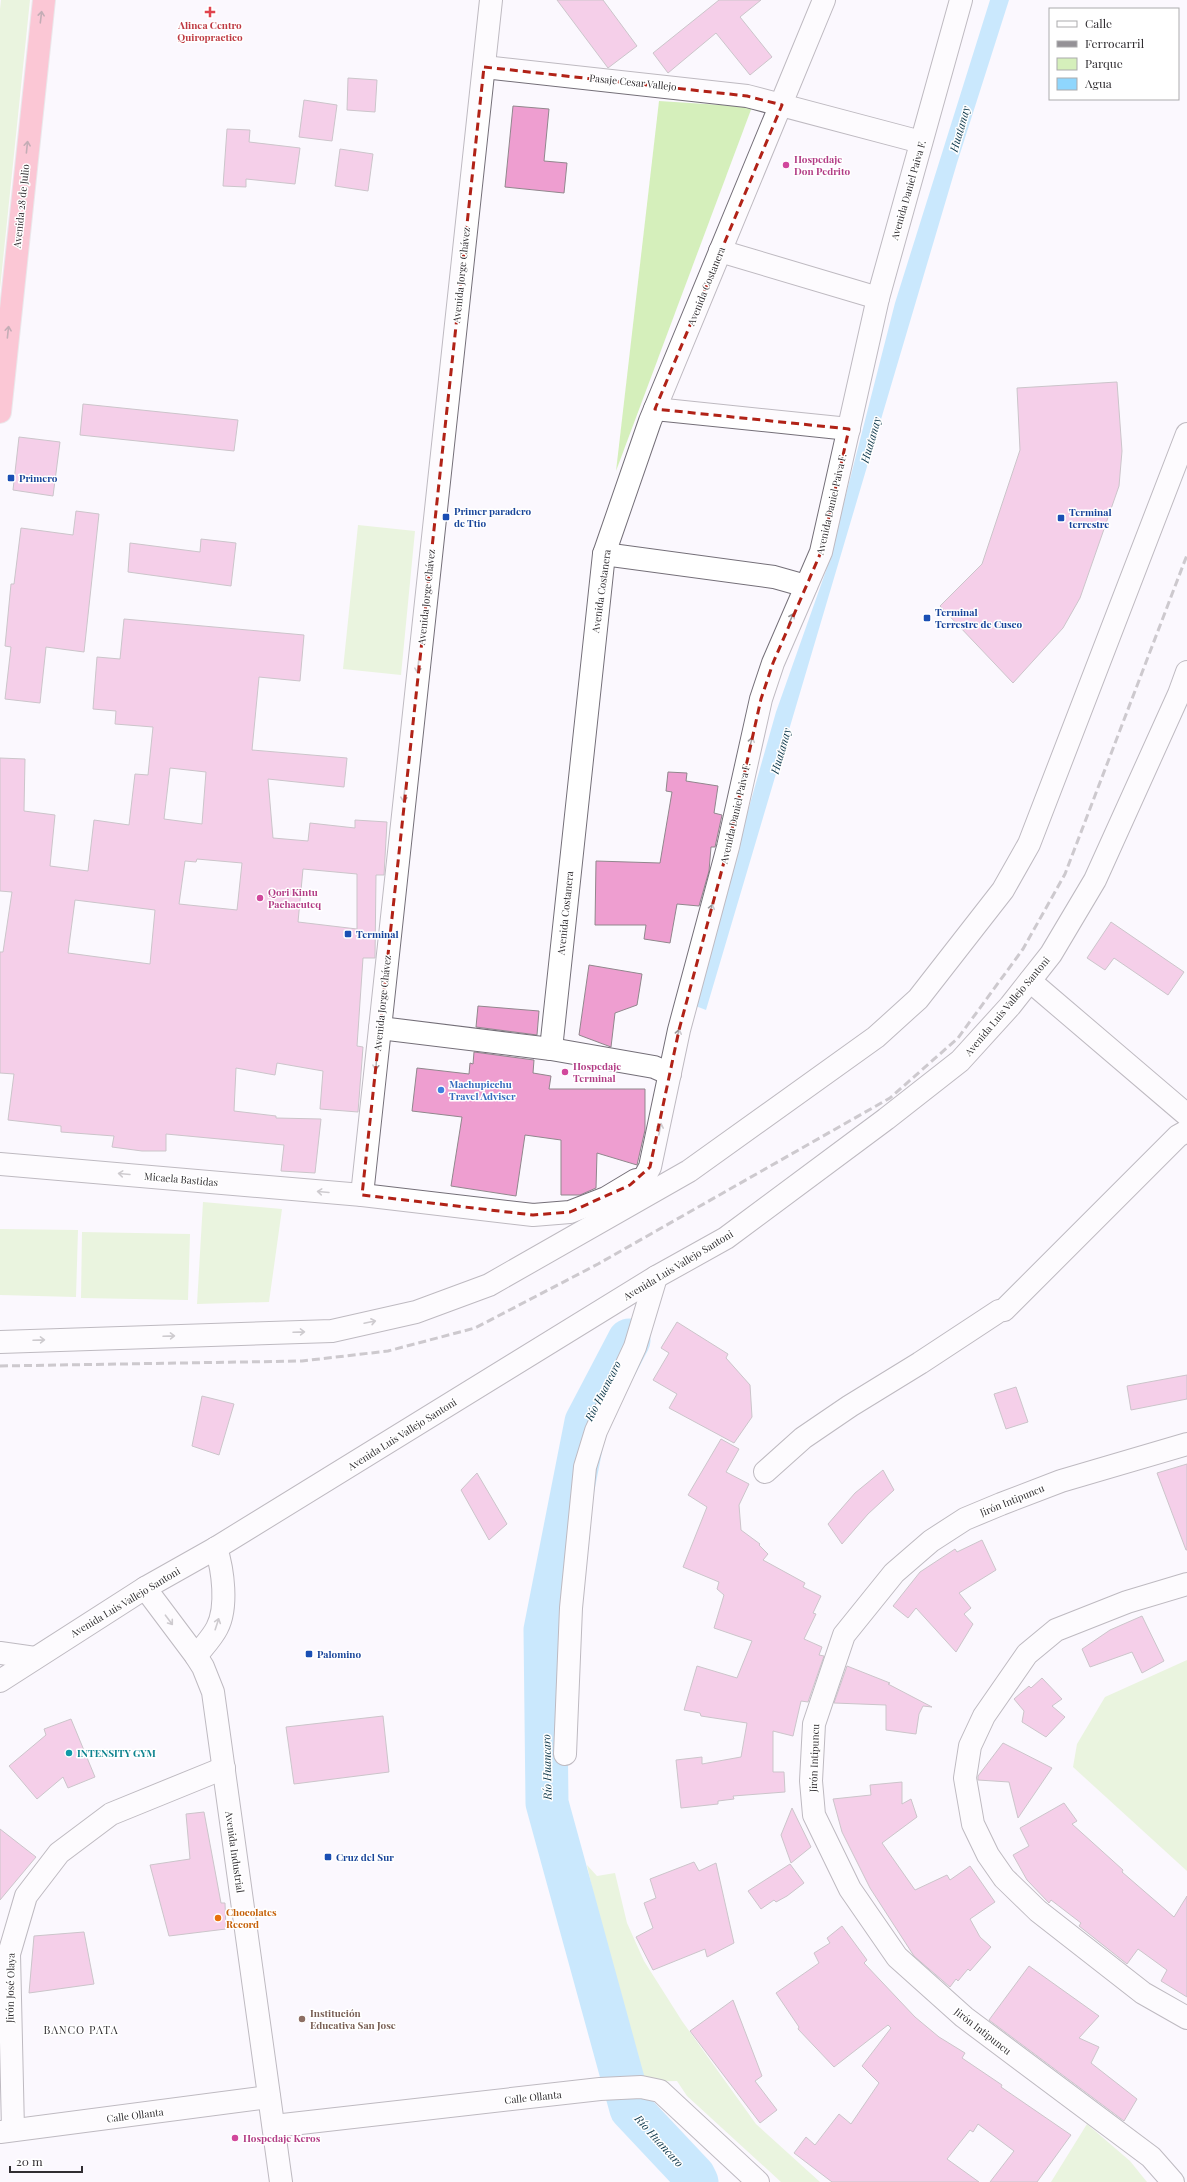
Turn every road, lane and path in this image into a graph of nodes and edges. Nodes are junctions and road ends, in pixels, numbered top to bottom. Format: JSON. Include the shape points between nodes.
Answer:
{"nodes":[{"id":1,"x":44,"y":0,"type":"edge"},
{"id":2,"x":491,"y":0,"type":"edge"},
{"id":3,"x":824,"y":0,"type":"edge"},
{"id":4,"x":961,"y":0,"type":"edge"},
{"id":5,"x":484,"y":67,"type":"junction"},
{"id":6,"x":782,"y":105,"type":"junction"},
{"id":7,"x":922,"y":142,"type":"junction"},
{"id":8,"x":720,"y":251,"type":"junction"},
{"id":9,"x":878,"y":298,"type":"junction"},
{"id":10,"x":655,"y":409,"type":"junction"},
{"id":11,"x":0,"y":412,"type":"edge"},
{"id":12,"x":849,"y":429,"type":"junction"},
{"id":13,"x":1187,"y":434,"type":"edge"},
{"id":14,"x":604,"y":554,"type":"junction"},
{"id":15,"x":806,"y":586,"type":"junction"},
{"id":16,"x":1187,"y":672,"type":"edge"},
{"id":17,"x":1183,"y":696,"type":"edge"},
{"id":18,"x":1030,"y":981,"type":"junction"},
{"id":19,"x":380,"y":1028,"type":"junction"},
{"id":20,"x":551,"y":1049,"type":"junction"},
{"id":21,"x":670,"y":1074,"type":"junction"},
{"id":22,"x":1187,"y":1115,"type":"edge"},
{"id":23,"x":1187,"y":1131,"type":"edge"},
{"id":24,"x":0,"y":1164,"type":"edge"},
{"id":25,"x":650,"y":1167,"type":"junction"},
{"id":26,"x":362,"y":1195,"type":"junction"},
{"id":27,"x":614,"y":1215,"type":"junction"},
{"id":28,"x":656,"y":1277,"type":"junction"},
{"id":29,"x":0,"y":1342,"type":"edge"},
{"id":30,"x":1187,"y":1444,"type":"edge"},
{"id":31,"x":765,"y":1472,"type":"dead end"},
{"id":32,"x":216,"y":1548,"type":"junction"},
{"id":33,"x":1187,"y":1584,"type":"edge"},
{"id":34,"x":145,"y":1588,"type":"junction"},
{"id":35,"x":0,"y":1653,"type":"edge"},
{"id":36,"x":196,"y":1656,"type":"junction"},
{"id":37,"x":35,"y":1658,"type":"junction"},
{"id":38,"x":0,"y":1681,"type":"edge"},
{"id":39,"x":565,"y":1754,"type":"dead end"},
{"id":40,"x":224,"y":1768,"type":"junction"},
{"id":41,"x":1187,"y":2018,"type":"edge"},
{"id":42,"x":269,"y":2097,"type":"junction"},
{"id":43,"x":274,"y":2126,"type":"junction"},
{"id":44,"x":7,"y":2131,"type":"edge"},
{"id":45,"x":281,"y":2182,"type":"edge"},
{"id":46,"x":758,"y":2182,"type":"edge"},
{"id":47,"x":1173,"y":2182,"type":"edge"}],
"edges":[{"from":11,"to":1,"type":"highway","name":"Avenida 28 de Julio","one_way":true},
{"from":2,"to":5,"type":"street","name":"Avenida Jorge Chávez"},
{"from":3,"to":6,"type":"street","name":"Avenida Costanera"},
{"from":4,"to":7,"type":"street","name":"Avenida Daniel Paiva F."},
{"from":5,"to":6,"type":"street","name":"Pasaje Cesar Vallejo","via":[[747,96]]},
{"from":5,"to":19,"type":"street","name":"Avenida Jorge Chávez","one_way":true},
{"from":6,"to":7,"type":"street","name":"Pasaje Cesar Vallejo"},
{"from":6,"to":8,"type":"street","name":"Avenida Costanera"},
{"from":7,"to":9,"type":"street","name":"Avenida Daniel Paiva F."},
{"from":8,"to":9,"type":"street"},
{"from":8,"to":10,"type":"street","name":"Avenida Costanera"},
{"from":9,"to":12,"type":"street","name":"Avenida Daniel Paiva F."},
{"from":10,"to":12,"type":"street"},
{"from":10,"to":14,"type":"street","name":"Avenida Costanera"},
{"from":12,"to":15,"type":"street","name":"Avenida Daniel Paiva F.","via":[[821,552]]},
{"from":13,"to":27,"type":"street","via":[[1029,844],[1003,890],[918,999],[876,1037],[689,1171]]},
{"from":14,"to":15,"type":"street","via":[[774,577]]},
{"from":14,"to":20,"type":"street","name":"Avenida Costanera"},
{"from":21,"to":15,"type":"street","name":"Avenida Daniel Paiva F.","one_way":true,"via":[[679,1030],[728,847],[761,699],[773,663]]},
{"from":16,"to":17,"type":"street","name":"Avenida Luis Vallejo Santoni"},
{"from":17,"to":18,"type":"street","name":"Avenida Luis Vallejo Santoni","via":[[1095,880],[1051,954]]},
{"from":18,"to":22,"type":"street"},
{"from":18,"to":28,"type":"street","name":"Avenida Luis Vallejo Santoni","via":[[960,1061],[726,1238]]},
{"from":19,"to":20,"type":"street"},
{"from":19,"to":26,"type":"street","name":"Avenida Jorge Chávez","one_way":true},
{"from":20,"to":21,"type":"street","via":[[654,1067]]},
{"from":25,"to":21,"type":"street","name":"Avenida Daniel Paiva F.","one_way":true},
{"from":23,"to":31,"type":"street","via":[[1178,1136],[1004,1310],[850,1406],[803,1438]]},
{"from":26,"to":24,"type":"street","name":"Micaela Bastidas","one_way":true},
{"from":25,"to":26,"type":"street","name":"Micaela Bastidas","via":[[630,1185],[606,1198],[570,1212],[533,1215]]},
{"from":25,"to":27,"type":"street","name":"Avenida Daniel Paiva F.","via":[[639,1188]]},
{"from":29,"to":27,"type":"street","one_way":true,"via":[[332,1331],[416,1312],[489,1285]]},
{"from":28,"to":32,"type":"street","name":"Avenida Luis Vallejo Santoni"},
{"from":28,"to":39,"type":"street","via":[[635,1347],[596,1431],[585,1467],[571,1608]]},
{"from":30,"to":47,"type":"street","name":"Jirón Intipuncu","via":[[1061,1481],[972,1516],[931,1541],[894,1573],[844,1635],[814,1724],[811,1781],[814,1815],[850,1889],[897,1957],[964,2017],[1151,2156]]},
{"from":32,"to":34,"type":"street","name":"Avenida Luis Vallejo Santoni"},
{"from":36,"to":32,"type":"street","one_way":true,"via":[[217,1627],[222,1604],[222,1565]]},
{"from":33,"to":41,"type":"street","via":[[1127,1602],[1056,1630],[1027,1654],[984,1716],[970,1746],[965,1778],[973,1824],[988,1855],[1004,1878],[1038,1911],[1142,1994]]},
{"from":34,"to":36,"type":"street","name":"Avenida Industrial","one_way":true},
{"from":34,"to":37,"type":"street","name":"Avenida Luis Vallejo Santoni"},
{"from":35,"to":37,"type":"street"},
{"from":36,"to":40,"type":"street","name":"Avenida Industrial","via":[[213,1692]]},
{"from":37,"to":38,"type":"street","name":"Avenida Luis Vallejo Santoni"},
{"from":40,"to":42,"type":"street","name":"Avenida Industrial"},
{"from":40,"to":44,"type":"street","name":"Jirón José Olaya","via":[[111,1814],[59,1853],[26,1896],[9,1954]]},
{"from":42,"to":43,"type":"street","name":"Avenida Industrial"},
{"from":42,"to":44,"type":"street","name":"Calle Ollanta"},
{"from":43,"to":45,"type":"street","name":"Avenida Industrial"},
{"from":43,"to":46,"type":"street","name":"Calle Ollanta","via":[[600,2089],[641,2087],[660,2091]]}]}
